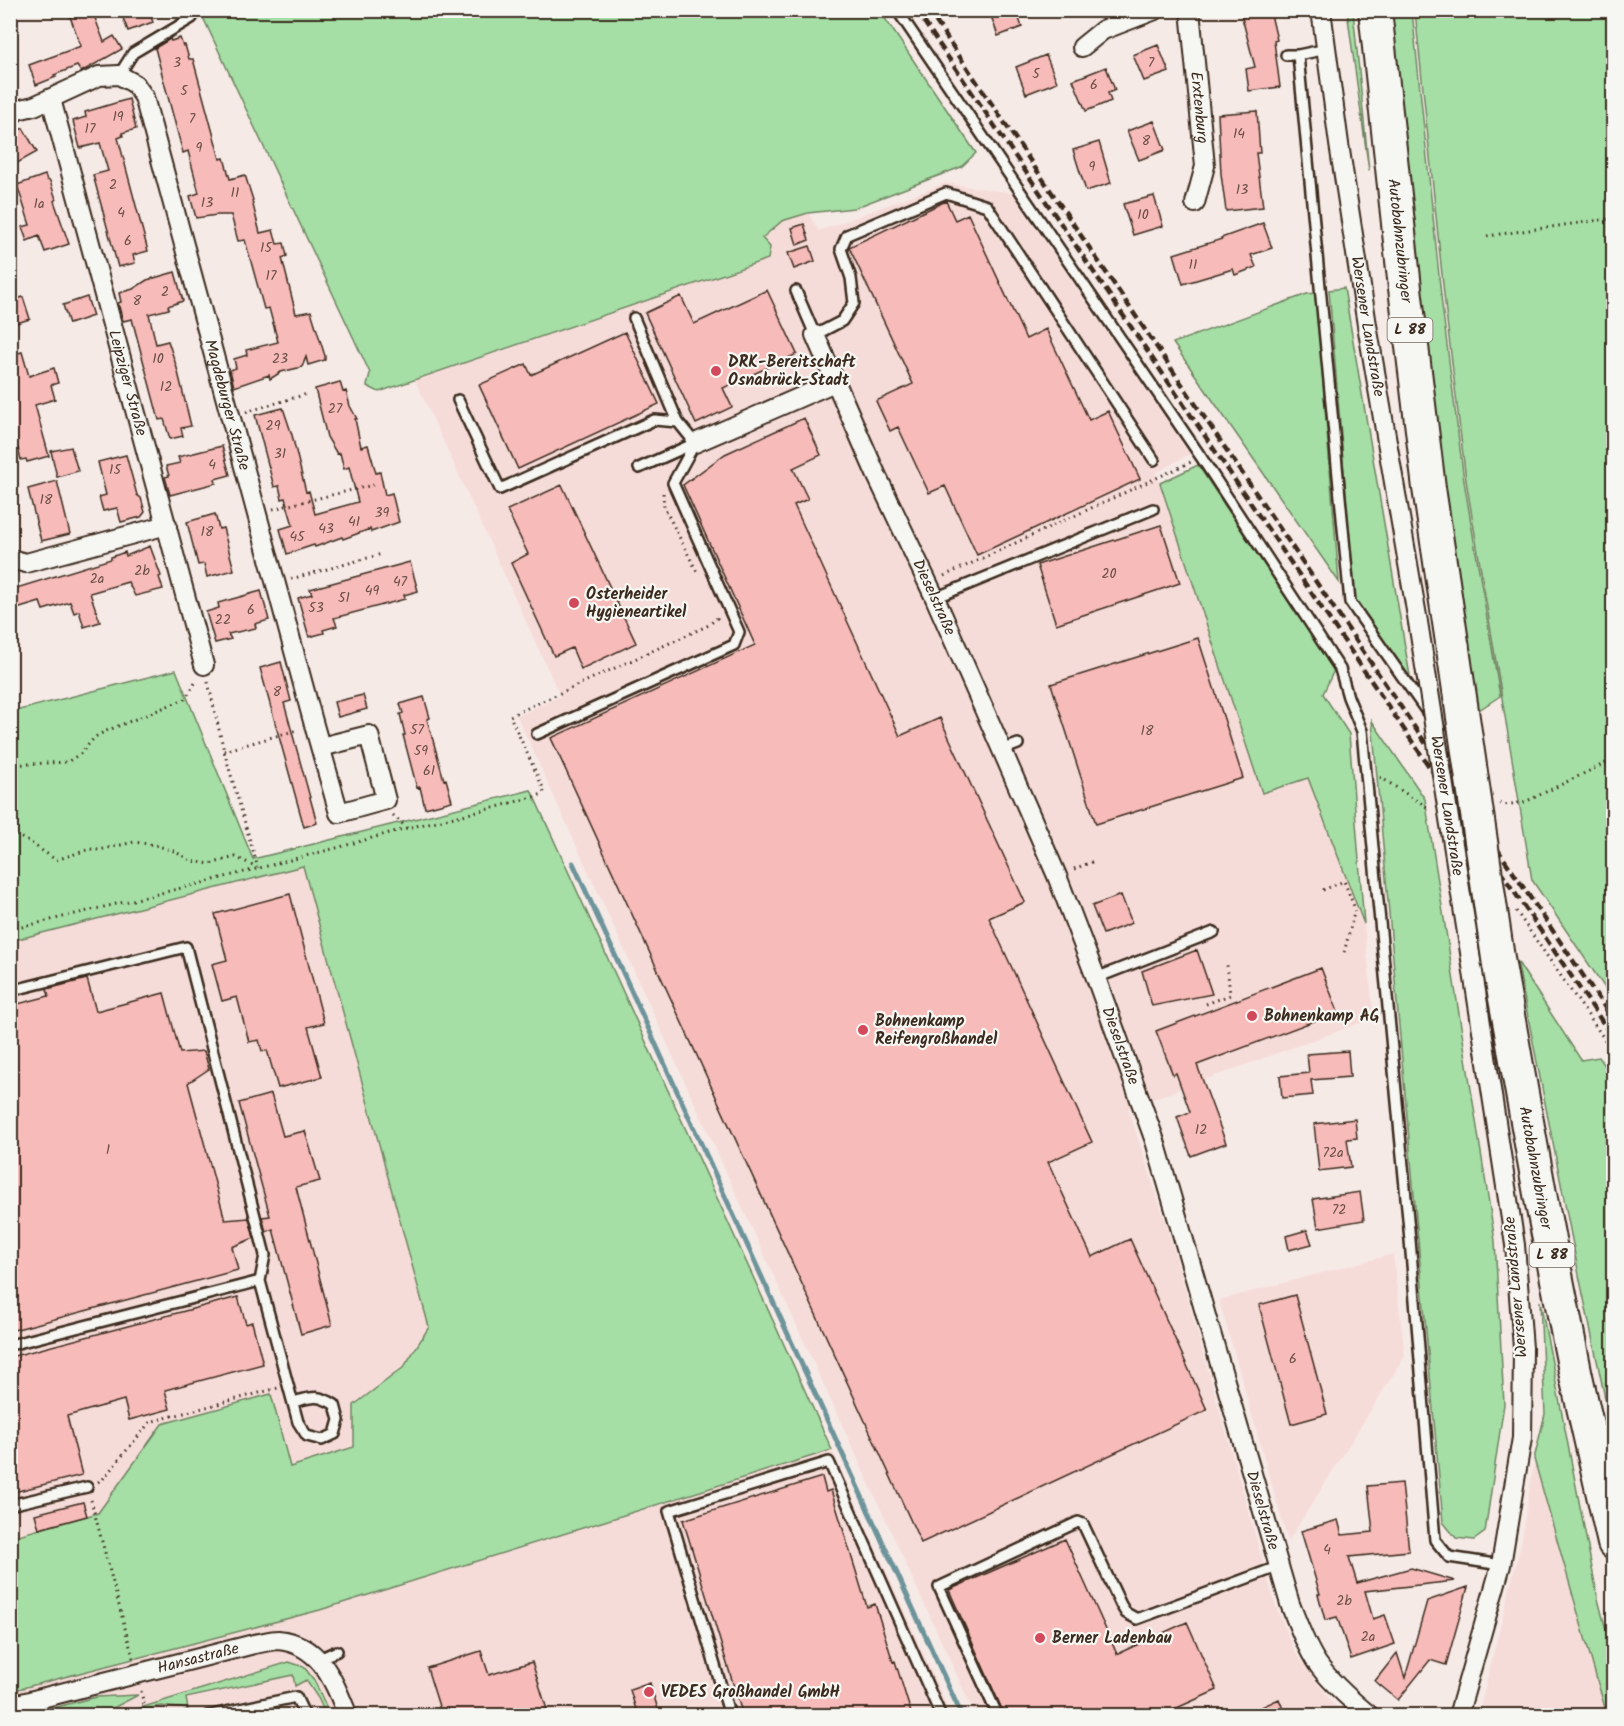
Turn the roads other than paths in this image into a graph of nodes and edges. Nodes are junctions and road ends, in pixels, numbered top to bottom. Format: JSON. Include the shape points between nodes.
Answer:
{"nodes":[{"id":1,"x":897,"y":10,"type":"edge"},
{"id":2,"x":1155,"y":10,"type":"edge"},
{"id":3,"x":1190,"y":10,"type":"edge"},
{"id":4,"x":1322,"y":10,"type":"edge"},
{"id":5,"x":1376,"y":10,"type":"edge"},
{"id":6,"x":192,"y":18,"type":"dead end"},
{"id":7,"x":1082,"y":47,"type":"dead end"},
{"id":8,"x":1327,"y":49,"type":"junction"},
{"id":9,"x":1298,"y":55,"type":"junction"},
{"id":10,"x":1286,"y":56,"type":"dead end"},
{"id":11,"x":119,"y":75,"type":"junction"},
{"id":12,"x":51,"y":99,"type":"junction"},
{"id":13,"x":13,"y":107,"type":"edge"},
{"id":14,"x":1195,"y":204,"type":"dead end"},
{"id":15,"x":796,"y":291,"type":"dead end"},
{"id":16,"x":634,"y":318,"type":"dead end"},
{"id":17,"x":815,"y":335,"type":"junction"},
{"id":18,"x":835,"y":382,"type":"junction"},
{"id":19,"x":458,"y":400,"type":"dead end"},
{"id":20,"x":678,"y":422,"type":"junction"},
{"id":21,"x":695,"y":443,"type":"junction"},
{"id":22,"x":1154,"y":460,"type":"dead end"},
{"id":23,"x":639,"y":468,"type":"dead end"},
{"id":24,"x":1153,"y":509,"type":"dead end"},
{"id":25,"x":167,"y":525,"type":"junction"},
{"id":26,"x":10,"y":559,"type":"edge"},
{"id":27,"x":931,"y":591,"type":"junction"},
{"id":28,"x":204,"y":665,"type":"road end"},
{"id":29,"x":537,"y":734,"type":"dead end"},
{"id":30,"x":321,"y":747,"type":"junction"},
{"id":31,"x":1492,"y":801,"type":"road end"},
{"id":32,"x":1214,"y":932,"type":"dead end"},
{"id":33,"x":1096,"y":978,"type":"junction"},
{"id":34,"x":10,"y":991,"type":"edge"},
{"id":35,"x":260,"y":1281,"type":"junction"},
{"id":36,"x":10,"y":1345,"type":"edge"},
{"id":37,"x":293,"y":1402,"type":"junction"},
{"id":38,"x":87,"y":1487,"type":"road end"},
{"id":39,"x":10,"y":1505,"type":"edge"},
{"id":40,"x":1614,"y":1543,"type":"edge"},
{"id":41,"x":1501,"y":1565,"type":"junction"},
{"id":42,"x":1280,"y":1566,"type":"junction"},
{"id":43,"x":337,"y":1651,"type":"dead end"},
{"id":44,"x":319,"y":1659,"type":"junction"},
{"id":45,"x":10,"y":1706,"type":"edge"},
{"id":46,"x":1459,"y":1715,"type":"edge"},
{"id":47,"x":207,"y":1716,"type":"edge"},
{"id":48,"x":305,"y":1716,"type":"edge"},
{"id":49,"x":348,"y":1716,"type":"edge"},
{"id":50,"x":730,"y":1716,"type":"edge"},
{"id":51,"x":941,"y":1716,"type":"edge"},
{"id":52,"x":998,"y":1716,"type":"edge"},
{"id":53,"x":1370,"y":1716,"type":"edge"}],
"edges":[{"from":1,"to":41,"type":"lane","via":[[1340,669],[1362,731],[1435,1540],[1449,1557]]},
{"from":2,"to":7,"type":"street","via":[[1103,30]]},
{"from":3,"to":14,"type":"street","name":"Erxtenburg","via":[[1205,166]]},
{"from":4,"to":8,"type":"street","name":"Wersener Landstraße"},
{"from":5,"to":40,"type":"highway","name":"Autobahnzubringer","number":"L 88","bridge":true,"via":[[1429,488],[1499,965],[1576,1377]]},
{"from":6,"to":11,"type":"lane","via":[[133,53]]},
{"from":8,"to":9,"type":"lane"},
{"from":8,"to":41,"type":"street","name":"Wersener Landstraße","bridge":true,"via":[[1367,325],[1418,622],[1515,1245],[1523,1348],[1522,1438]]},
{"from":9,"to":10,"type":"lane"},
{"from":9,"to":31,"type":"lane","via":[[1350,602]]},
{"from":11,"to":12,"type":"street","via":[[99,76]]},
{"from":11,"to":30,"type":"street","name":"Magdeburger Straße","via":[[135,84],[144,97]]},
{"from":12,"to":13,"type":"street","via":[[34,106]]},
{"from":12,"to":25,"type":"street","name":"Leipziger Straße"},
{"from":15,"to":17,"type":"lane"},
{"from":16,"to":20,"type":"lane"},
{"from":17,"to":18,"type":"street","name":"Dieselstraße"},
{"from":17,"to":22,"type":"lane","via":[[842,321],[854,303],[841,249],[847,235],[945,194],[987,206]]},
{"from":18,"to":21,"type":"street"},
{"from":18,"to":27,"type":"street","name":"Dieselstraße"},
{"from":19,"to":20,"type":"lane","via":[[500,489],[654,420]]},
{"from":20,"to":21,"type":"lane"},
{"from":21,"to":23,"type":"lane"},
{"from":21,"to":29,"type":"lane","via":[[673,483],[739,632],[734,645]]},
{"from":24,"to":27,"type":"lane"},
{"from":25,"to":26,"type":"street","via":[[26,563]]},
{"from":25,"to":28,"type":"street","name":"Leipziger Straße"},
{"from":27,"to":33,"type":"street","name":"Dieselstraße","via":[[1010,747]]},
{"from":30,"to":30,"type":"street","name":"Magdeburger Straße","via":[[339,813],[386,801],[369,735]]},
{"from":32,"to":33,"type":"lane"},
{"from":33,"to":42,"type":"street","name":"Dieselstraße","via":[[1155,1141]]},
{"from":34,"to":35,"type":"lane","via":[[186,947],[265,1255]]},
{"from":35,"to":36,"type":"lane"},
{"from":35,"to":37,"type":"lane"},
{"from":37,"to":37,"type":"lane","via":[[307,1436],[322,1440],[335,1434],[339,1420],[335,1405],[312,1397]]},
{"from":38,"to":39,"type":"lane"},
{"from":41,"to":46,"type":"street","name":"Wersener Landstraße"},
{"from":42,"to":52,"type":"lane","via":[[1137,1619],[1120,1605],[1083,1524],[1078,1522],[939,1587]]},
{"from":42,"to":53,"type":"street","name":"Dieselstraße","via":[[1290,1604],[1318,1665]]},
{"from":43,"to":44,"type":"lane"},
{"from":44,"to":45,"type":"street","name":"Hansastraße","via":[[298,1645],[277,1640]]},
{"from":44,"to":49,"type":"street","name":"Hansastraße"},
{"from":47,"to":48,"type":"lane","via":[[296,1697]]},
{"from":50,"to":51,"type":"lane","via":[[669,1511],[829,1462]]}]}
